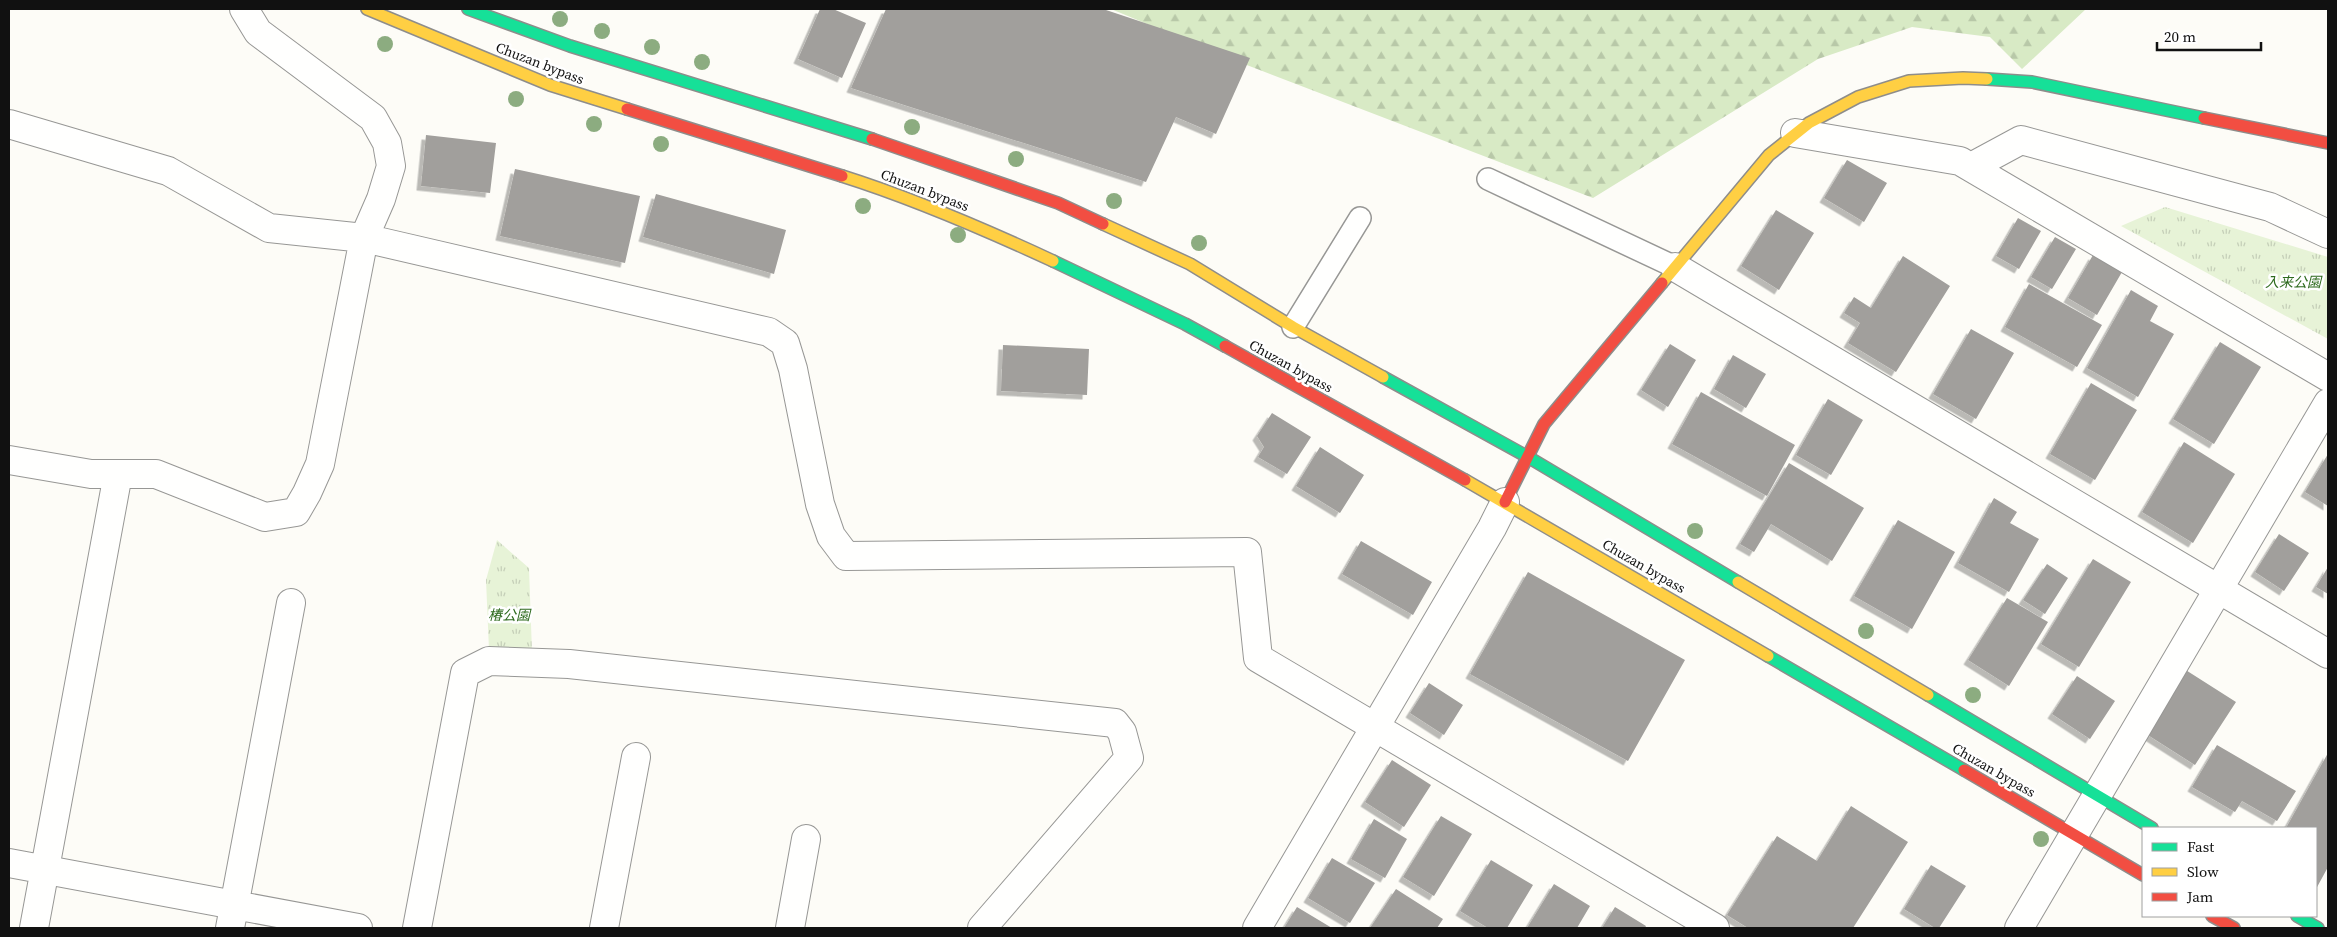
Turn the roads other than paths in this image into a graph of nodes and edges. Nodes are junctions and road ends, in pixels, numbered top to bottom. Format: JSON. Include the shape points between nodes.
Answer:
{"nodes":[{"id":1,"x":244,"y":9,"type":"edge"},
{"id":2,"x":367,"y":9,"type":"edge"},
{"id":3,"x":468,"y":9,"type":"edge"},
{"id":4,"x":9,"y":124,"type":"edge"},
{"id":5,"x":1795,"y":133,"type":"junction"},
{"id":6,"x":2328,"y":143,"type":"edge"},
{"id":7,"x":1971,"y":167,"type":"junction"},
{"id":8,"x":1488,"y":179,"type":"dead end"},
{"id":9,"x":1360,"y":218,"type":"dead end"},
{"id":10,"x":2328,"y":234,"type":"edge"},
{"id":11,"x":364,"y":238,"type":"junction"},
{"id":12,"x":1675,"y":267,"type":"junction"},
{"id":13,"x":1294,"y":327,"type":"junction"},
{"id":14,"x":2328,"y":377,"type":"edge"},
{"id":15,"x":2328,"y":402,"type":"edge"},
{"id":16,"x":1528,"y":456,"type":"junction"},
{"id":17,"x":9,"y":460,"type":"edge"},
{"id":18,"x":118,"y":474,"type":"junction"},
{"id":19,"x":1506,"y":502,"type":"junction"},
{"id":20,"x":2219,"y":589,"type":"junction"},
{"id":21,"x":292,"y":602,"type":"dead end"},
{"id":22,"x":2328,"y":654,"type":"edge"},
{"id":23,"x":1375,"y":728,"type":"junction"},
{"id":24,"x":636,"y":757,"type":"dead end"},
{"id":25,"x":2098,"y":795,"type":"junction"},
{"id":26,"x":2150,"y":827,"type":"edge"},
{"id":27,"x":2075,"y":834,"type":"junction"},
{"id":28,"x":806,"y":839,"type":"dead end"},
{"id":29,"x":9,"y":863,"type":"edge"},
{"id":30,"x":45,"y":870,"type":"junction"},
{"id":31,"x":2142,"y":874,"type":"edge"},
{"id":32,"x":232,"y":917,"type":"edge"},
{"id":33,"x":2214,"y":917,"type":"edge"},
{"id":34,"x":2299,"y":917,"type":"edge"},
{"id":35,"x":34,"y":928,"type":"edge"},
{"id":36,"x":358,"y":928,"type":"edge"},
{"id":37,"x":417,"y":928,"type":"edge"},
{"id":38,"x":604,"y":928,"type":"edge"},
{"id":39,"x":790,"y":928,"type":"edge"},
{"id":40,"x":982,"y":928,"type":"edge"},
{"id":41,"x":1257,"y":928,"type":"edge"},
{"id":42,"x":1715,"y":928,"type":"edge"},
{"id":43,"x":2019,"y":928,"type":"edge"},
{"id":44,"x":2234,"y":928,"type":"edge"},
{"id":45,"x":2318,"y":928,"type":"edge"}],
"edges":[{"from":1,"to":11,"type":"street","via":[[258,32],[373,118],[387,143],[390,166],[381,199]]},
{"from":2,"to":19,"type":"street","name":"Chuzan bypass","via":[[550,85],[900,194],[995,234],[1186,324]]},
{"from":3,"to":13,"type":"street","name":"Chuzan bypass","via":[[570,46],[916,153],[1058,203],[1190,264]]},
{"from":4,"to":11,"type":"street","via":[[168,171],[269,228]]},
{"from":5,"to":6,"type":"street","via":[[1858,97],[1909,82],[1963,78],[2032,82]]},
{"from":5,"to":7,"type":"street","via":[[1960,161]]},
{"from":5,"to":12,"type":"street","via":[[1769,155]]},
{"from":7,"to":10,"type":"street","via":[[2021,140],[2270,207]]},
{"from":7,"to":14,"type":"street"},
{"from":8,"to":12,"type":"lane"},
{"from":9,"to":13,"type":"lane"},
{"from":11,"to":18,"type":"street","via":[[320,464],[296,512],[265,517],[156,474]]},
{"from":11,"to":23,"type":"street","via":[[769,332],[785,343],[820,504],[832,536],[846,556],[1247,552],[1258,658]]},
{"from":12,"to":16,"type":"street","via":[[1544,424]]},
{"from":12,"to":20,"type":"street"},
{"from":13,"to":16,"type":"street","name":"Chuzan bypass"},
{"from":15,"to":20,"type":"street"},
{"from":16,"to":19,"type":"street"},
{"from":16,"to":25,"type":"street","name":"Chuzan bypass"},
{"from":17,"to":18,"type":"street","via":[[91,474]]},
{"from":18,"to":30,"type":"street"},
{"from":19,"to":23,"type":"street"},
{"from":19,"to":27,"type":"street","name":"Chuzan bypass"},
{"from":20,"to":22,"type":"street"},
{"from":20,"to":25,"type":"street"},
{"from":21,"to":32,"type":"street"},
{"from":23,"to":41,"type":"street"},
{"from":23,"to":42,"type":"street"},
{"from":24,"to":38,"type":"street"},
{"from":25,"to":26,"type":"street","name":"Chuzan bypass"},
{"from":25,"to":27,"type":"street"},
{"from":27,"to":31,"type":"street","name":"Chuzan bypass"},
{"from":27,"to":43,"type":"street"},
{"from":28,"to":39,"type":"street"},
{"from":29,"to":30,"type":"street"},
{"from":30,"to":32,"type":"street"},
{"from":30,"to":35,"type":"street"},
{"from":32,"to":36,"type":"street"},
{"from":33,"to":44,"type":"street"},
{"from":34,"to":45,"type":"street"},
{"from":37,"to":40,"type":"street","via":[[464,673],[489,660],[569,664],[1115,722],[1122,732],[1129,758]]}]}
